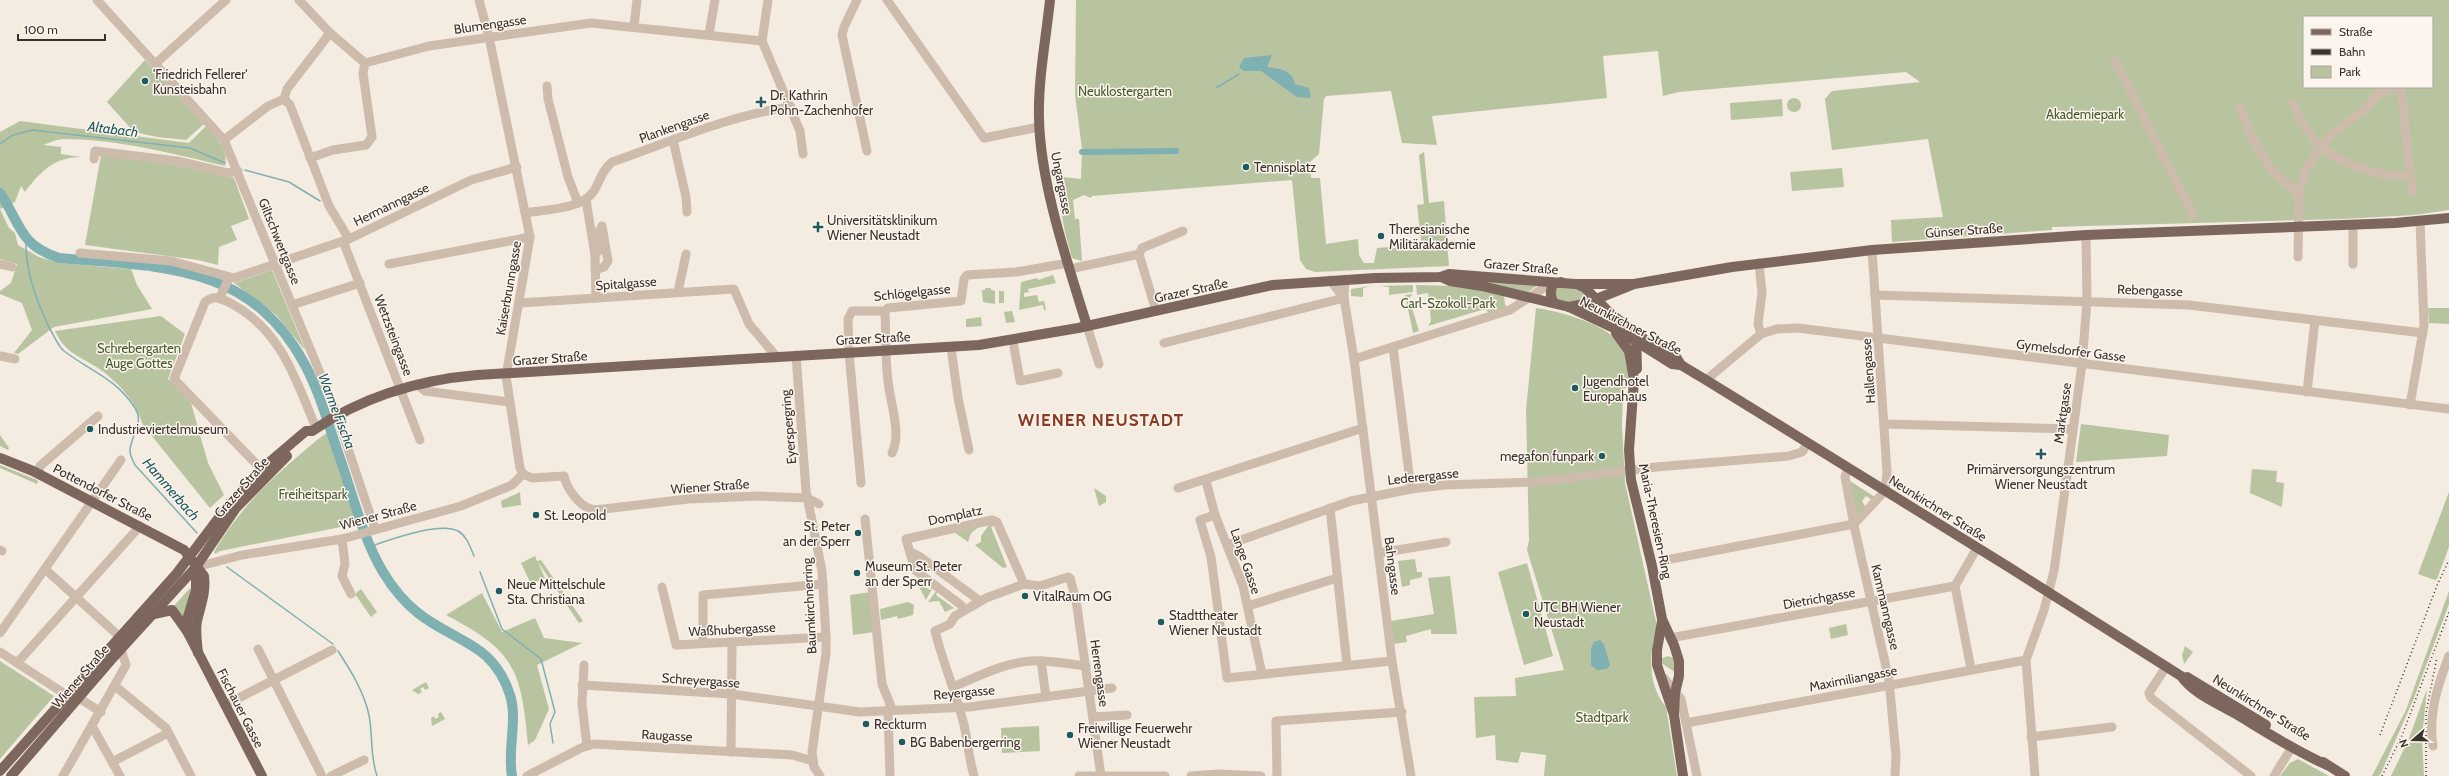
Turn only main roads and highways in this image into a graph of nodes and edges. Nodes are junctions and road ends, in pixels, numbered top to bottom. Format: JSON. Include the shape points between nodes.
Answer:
{"nodes":[{"id":1,"x":1050,"y":0,"type":"edge"},
{"id":2,"x":2449,"y":218,"type":"edge"},
{"id":3,"x":1442,"y":277,"type":"junction"},
{"id":4,"x":1557,"y":283,"type":"junction"},
{"id":5,"x":1575,"y":284,"type":"junction"},
{"id":6,"x":1634,"y":284,"type":"junction"},
{"id":7,"x":1615,"y":292,"type":"junction"},
{"id":8,"x":1596,"y":299,"type":"junction"},
{"id":9,"x":1554,"y":303,"type":"junction"},
{"id":10,"x":1569,"y":307,"type":"junction"},
{"id":11,"x":1611,"y":314,"type":"junction"},
{"id":12,"x":1087,"y":326,"type":"junction"},
{"id":13,"x":1612,"y":328,"type":"junction"},
{"id":14,"x":1641,"y":341,"type":"junction"},
{"id":15,"x":1629,"y":351,"type":"junction"},
{"id":16,"x":1657,"y":355,"type":"junction"},
{"id":17,"x":1681,"y":365,"type":"junction"},
{"id":18,"x":1636,"y":377,"type":"junction"},
{"id":19,"x":323,"y":423,"type":"junction"},
{"id":20,"x":0,"y":458,"type":"edge"},
{"id":21,"x":190,"y":556,"type":"junction"},
{"id":22,"x":196,"y":567,"type":"junction"},
{"id":23,"x":152,"y":615,"type":"junction"},
{"id":24,"x":1662,"y":619,"type":"junction"},
{"id":25,"x":187,"y":631,"type":"junction"},
{"id":26,"x":1672,"y":647,"type":"junction"},
{"id":27,"x":198,"y":653,"type":"junction"},
{"id":28,"x":1656,"y":659,"type":"junction"},
{"id":29,"x":2181,"y":676,"type":"junction"},
{"id":30,"x":77,"y":693,"type":"junction"},
{"id":31,"x":1674,"y":716,"type":"junction"},
{"id":32,"x":2327,"y":765,"type":"junction"},
{"id":33,"x":0,"y":771,"type":"edge"},
{"id":34,"x":10,"y":776,"type":"edge"},
{"id":35,"x":262,"y":776,"type":"edge"},
{"id":36,"x":1683,"y":776,"type":"edge"},
{"id":37,"x":2345,"y":776,"type":"edge"}],
"edges":[{"from":1,"to":12,"type":"main road","name":"Ungargasse","via":[[1040,91],[1039,127],[1050,195]]},
{"from":2,"to":6,"type":"main road","name":"Günser Straße","via":[[2353,225],[2086,235],[1872,250],[1759,263]]},
{"from":3,"to":4,"type":"main road","name":"Grazer Straße","via":[[1454,274]]},
{"from":3,"to":9,"type":"main road","name":"Grazer Straße","via":[[1450,281]]},
{"from":3,"to":12,"type":"main road","name":"Grazer Straße","via":[[1345,279],[1273,286]]},
{"from":4,"to":5,"type":"main road","name":"Grazer Straße"},
{"from":4,"to":9,"type":"main road","via":[[1550,296]]},
{"from":5,"to":6,"type":"main road","name":"Grazer Straße"},
{"from":5,"to":8,"type":"main road","name":"Neunkirchner Straße"},
{"from":6,"to":7,"type":"main road"},
{"from":7,"to":8,"type":"main road"},
{"from":7,"to":11,"type":"main road","via":[[1609,299]]},
{"from":8,"to":10,"type":"main road"},
{"from":8,"to":11,"type":"main road","name":"Neunkirchner Straße"},
{"from":9,"to":10,"type":"main road","name":"Grazer Straße"},
{"from":10,"to":13,"type":"main road","name":"Neunkirchner Straße"},
{"from":11,"to":14,"type":"main road","name":"Neunkirchner Straße","via":[[1632,330]]},
{"from":12,"to":19,"type":"main road","name":"Grazer Straße","via":[[1013,341],[950,348],[776,356],[450,377],[400,388]]},
{"from":13,"to":14,"type":"main road","name":"Neunkirchner Straße"},
{"from":13,"to":15,"type":"main road"},
{"from":14,"to":15,"type":"main road"},
{"from":14,"to":16,"type":"main road","name":"Neunkirchner Straße"},
{"from":14,"to":17,"type":"main road","name":"Neunkirchner Straße","via":[[1676,357]]},
{"from":14,"to":18,"type":"main road"},
{"from":15,"to":18,"type":"main road"},
{"from":16,"to":17,"type":"main road","name":"Neunkirchner Straße","via":[[1672,364]]},
{"from":16,"to":18,"type":"main road","via":[[1647,356],[1642,361]]},
{"from":17,"to":29,"type":"main road","name":"Neunkirchner Straße"},
{"from":18,"to":24,"type":"main road","name":"Maria-Theresien-Ring","via":[[1629,450],[1630,470]]},
{"from":19,"to":21,"type":"main road","name":"Grazer Straße","via":[[306,431],[262,470],[230,503]]},
{"from":19,"to":22,"type":"main road","name":"Grazer Straße","via":[[281,461],[236,508]]},
{"from":20,"to":21,"type":"main road","name":"Pottendorfer Straße","via":[[38,473],[93,501],[184,550]]},
{"from":21,"to":22,"type":"main road","name":"Fischauer Gasse"},
{"from":21,"to":30,"type":"main road","name":"Wiener Straße","via":[[120,637]]},
{"from":22,"to":23,"type":"main road","name":"Wiener Straße"},
{"from":22,"to":25,"type":"main road","via":[[196,590],[187,620]]},
{"from":22,"to":27,"type":"main road","name":"Fischauer Gasse","via":[[204,576],[205,588],[196,631]]},
{"from":23,"to":25,"type":"main road","name":"Fischauer Gasse","via":[[172,610]]},
{"from":23,"to":30,"type":"main road","name":"Wiener Straße"},
{"from":24,"to":26,"type":"main road"},
{"from":24,"to":28,"type":"main road"},
{"from":25,"to":27,"type":"main road","name":"Fischauer Gasse"},
{"from":26,"to":28,"type":"main road"},
{"from":26,"to":31,"type":"main road","via":[[1680,670]]},
{"from":27,"to":35,"type":"main road","name":"Fischauer Gasse"},
{"from":28,"to":31,"type":"main road"},
{"from":29,"to":32,"type":"main road","name":"Neunkirchner Straße","via":[[2188,677],[2239,707],[2311,752]]},
{"from":29,"to":32,"type":"main road","name":"Neunkirchner Straße","via":[[2186,683],[2206,697]]},
{"from":30,"to":33,"type":"main road","name":"Wiener Straße","via":[[68,696]]},
{"from":30,"to":34,"type":"main road","name":"Wiener Straße","via":[[67,711]]},
{"from":31,"to":36,"type":"main road"},
{"from":32,"to":37,"type":"main road","name":"Neunkirchner Straße"}]}
